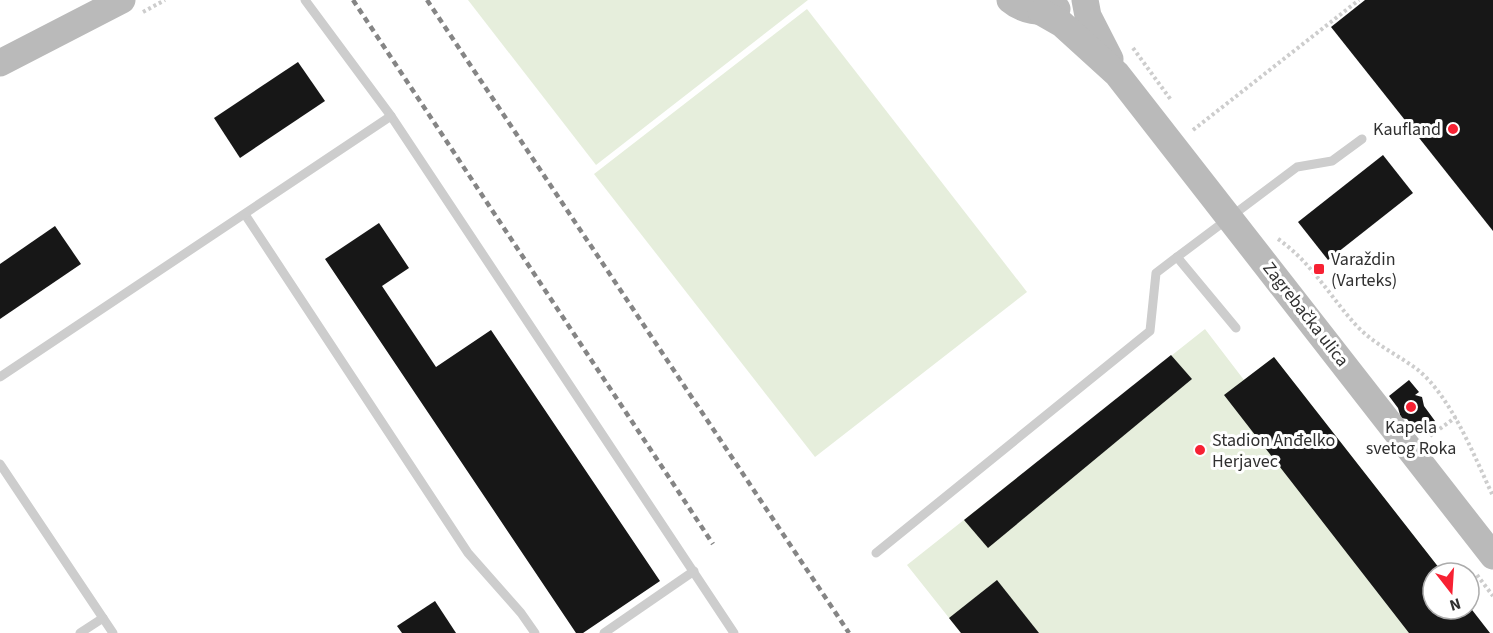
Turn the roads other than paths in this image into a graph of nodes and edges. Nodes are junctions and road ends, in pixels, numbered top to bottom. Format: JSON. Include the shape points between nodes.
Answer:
{"nodes":[{"id":1,"x":122,"y":0,"type":"edge"},
{"id":2,"x":304,"y":0,"type":"edge"},
{"id":3,"x":1010,"y":0,"type":"edge"},
{"id":4,"x":1071,"y":0,"type":"edge"},
{"id":5,"x":1085,"y":0,"type":"edge"},
{"id":6,"x":1041,"y":12,"type":"junction"},
{"id":7,"x":0,"y":63,"type":"edge"},
{"id":8,"x":1117,"y":74,"type":"junction"},
{"id":9,"x":392,"y":116,"type":"junction"},
{"id":10,"x":1362,"y":140,"type":"dead end"},
{"id":11,"x":246,"y":216,"type":"junction"},
{"id":12,"x":1230,"y":217,"type":"junction"},
{"id":13,"x":1177,"y":256,"type":"junction"},
{"id":14,"x":1236,"y":328,"type":"dead end"},
{"id":15,"x":0,"y":377,"type":"edge"},
{"id":16,"x":0,"y":464,"type":"edge"},
{"id":17,"x":876,"y":553,"type":"dead end"},
{"id":18,"x":1493,"y":556,"type":"edge"},
{"id":19,"x":694,"y":571,"type":"junction"},
{"id":20,"x":103,"y":618,"type":"junction"},
{"id":21,"x":80,"y":633,"type":"edge"},
{"id":22,"x":113,"y":633,"type":"edge"},
{"id":23,"x":535,"y":633,"type":"edge"},
{"id":24,"x":604,"y":633,"type":"edge"},
{"id":25,"x":734,"y":633,"type":"edge"}],
"edges":[{"from":1,"to":7,"type":"main road"},
{"from":2,"to":9,"type":"lane"},
{"from":3,"to":6,"type":"main road","name":"Zagrebačka ulica"},
{"from":4,"to":6,"type":"main road"},
{"from":5,"to":8,"type":"main road","name":"Zagrebačka ulica","via":[[1088,16]]},
{"from":6,"to":8,"type":"main road","name":"Zagrebačka ulica","via":[[1062,24]]},
{"from":8,"to":12,"type":"main road","name":"Zagrebačka ulica"},
{"from":9,"to":11,"type":"lane"},
{"from":9,"to":19,"type":"lane"},
{"from":10,"to":12,"type":"lane","via":[[1332,161],[1297,167]]},
{"from":11,"to":15,"type":"lane"},
{"from":11,"to":23,"type":"lane","via":[[468,553]]},
{"from":12,"to":13,"type":"lane"},
{"from":12,"to":18,"type":"main road","name":"Zagrebačka ulica"},
{"from":13,"to":14,"type":"lane"},
{"from":13,"to":17,"type":"lane","via":[[1155,273],[1150,331]]},
{"from":16,"to":20,"type":"lane"},
{"from":19,"to":24,"type":"lane"},
{"from":19,"to":25,"type":"lane"},
{"from":20,"to":21,"type":"lane"},
{"from":20,"to":22,"type":"lane"}]}
